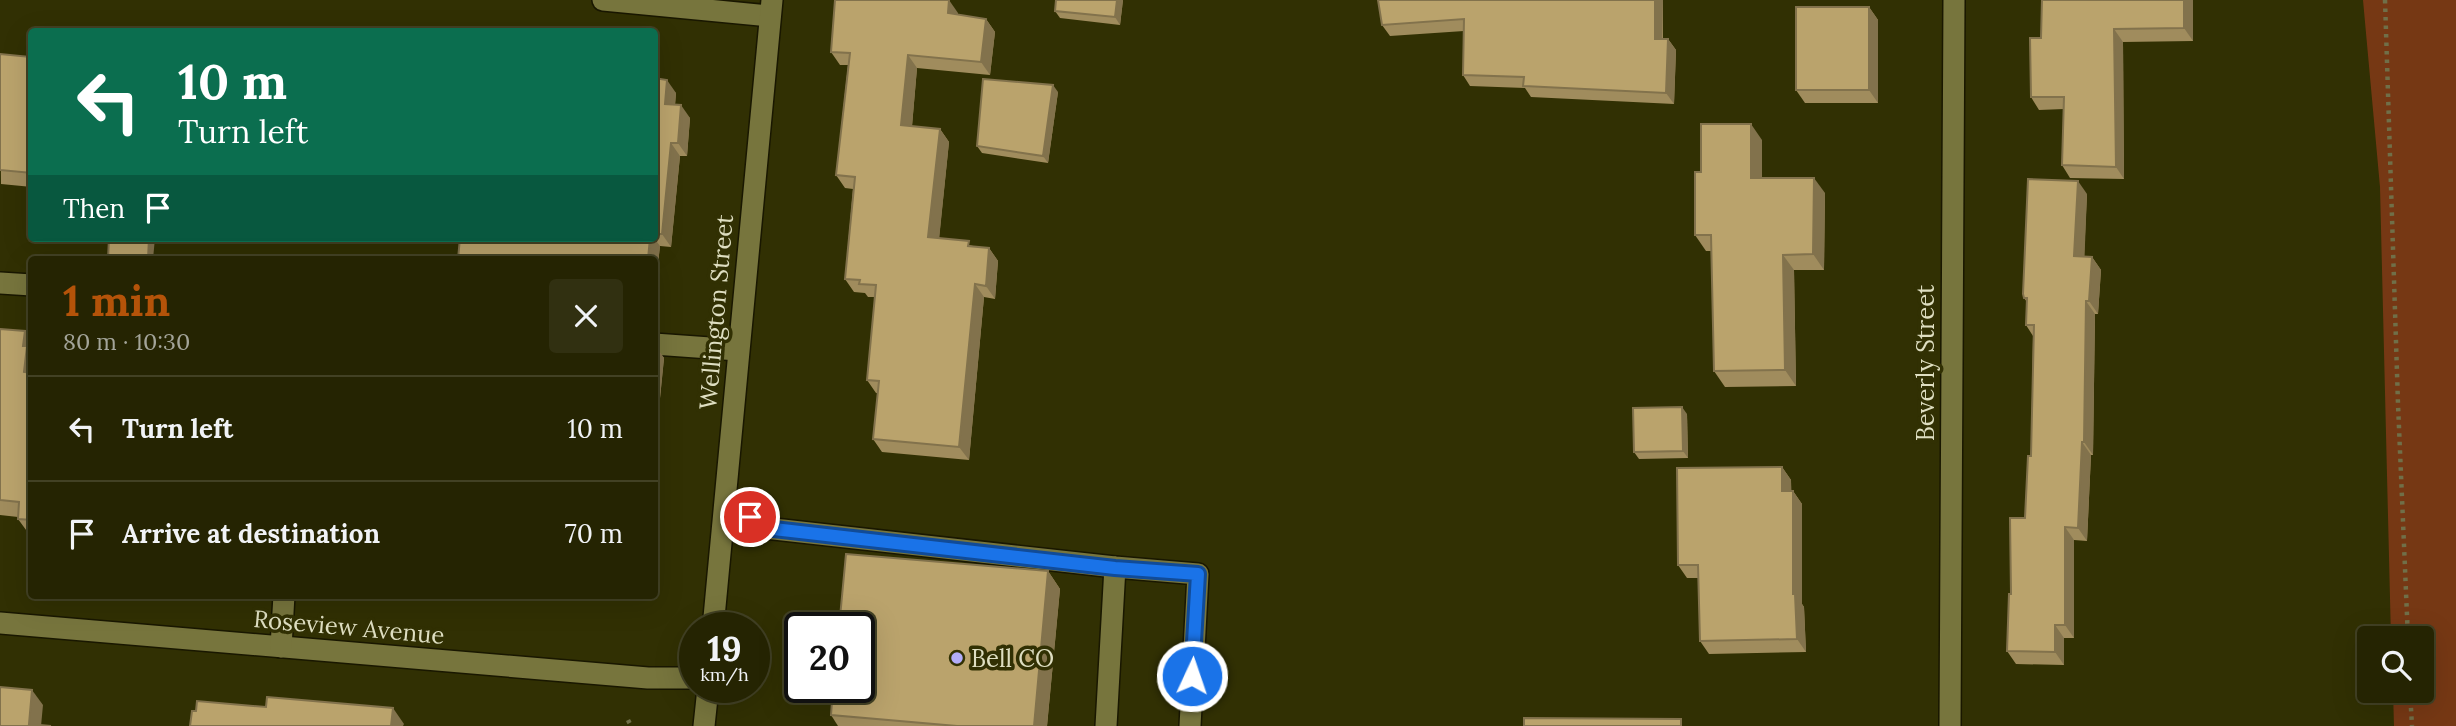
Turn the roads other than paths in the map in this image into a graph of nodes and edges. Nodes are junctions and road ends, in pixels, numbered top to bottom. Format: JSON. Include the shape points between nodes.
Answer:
{"nodes":[{"id":1,"x":603,"y":0,"type":"edge"},
{"id":2,"x":1954,"y":0,"type":"edge"},
{"id":3,"x":771,"y":8,"type":"edge"},
{"id":4,"x":0,"y":282,"type":"edge"},
{"id":5,"x":28,"y":285,"type":"edge"},
{"id":6,"x":658,"y":344,"type":"edge"},
{"id":7,"x":738,"y":350,"type":"junction"},
{"id":8,"x":750,"y":517,"type":"dead end"},
{"id":9,"x":1115,"y":568,"type":"junction"},
{"id":10,"x":285,"y":599,"type":"edge"},
{"id":11,"x":714,"y":612,"type":"edge"},
{"id":12,"x":0,"y":623,"type":"edge"},
{"id":13,"x":281,"y":647,"type":"junction"},
{"id":14,"x":679,"y":678,"type":"edge"},
{"id":15,"x":706,"y":703,"type":"edge"},
{"id":16,"x":704,"y":726,"type":"edge"},
{"id":17,"x":1106,"y":726,"type":"edge"},
{"id":18,"x":1190,"y":726,"type":"edge"},
{"id":19,"x":1950,"y":726,"type":"edge"}],
"edges":[{"from":1,"to":3,"type":"street"},
{"from":2,"to":19,"type":"street","name":"Beverly Street"},
{"from":3,"to":7,"type":"street","name":"Wellington Street"},
{"from":4,"to":5,"type":"street"},
{"from":6,"to":7,"type":"street"},
{"from":7,"to":11,"type":"street","name":"Wellington Street"},
{"from":8,"to":9,"type":"street","via":[[765,528]]},
{"from":9,"to":17,"type":"street"},
{"from":9,"to":18,"type":"street","via":[[1198,574]]},
{"from":10,"to":13,"type":"street"},
{"from":12,"to":13,"type":"street","name":"Roseview Avenue"},
{"from":13,"to":14,"type":"street","name":"Roseview Avenue"},
{"from":15,"to":16,"type":"street"}]}
